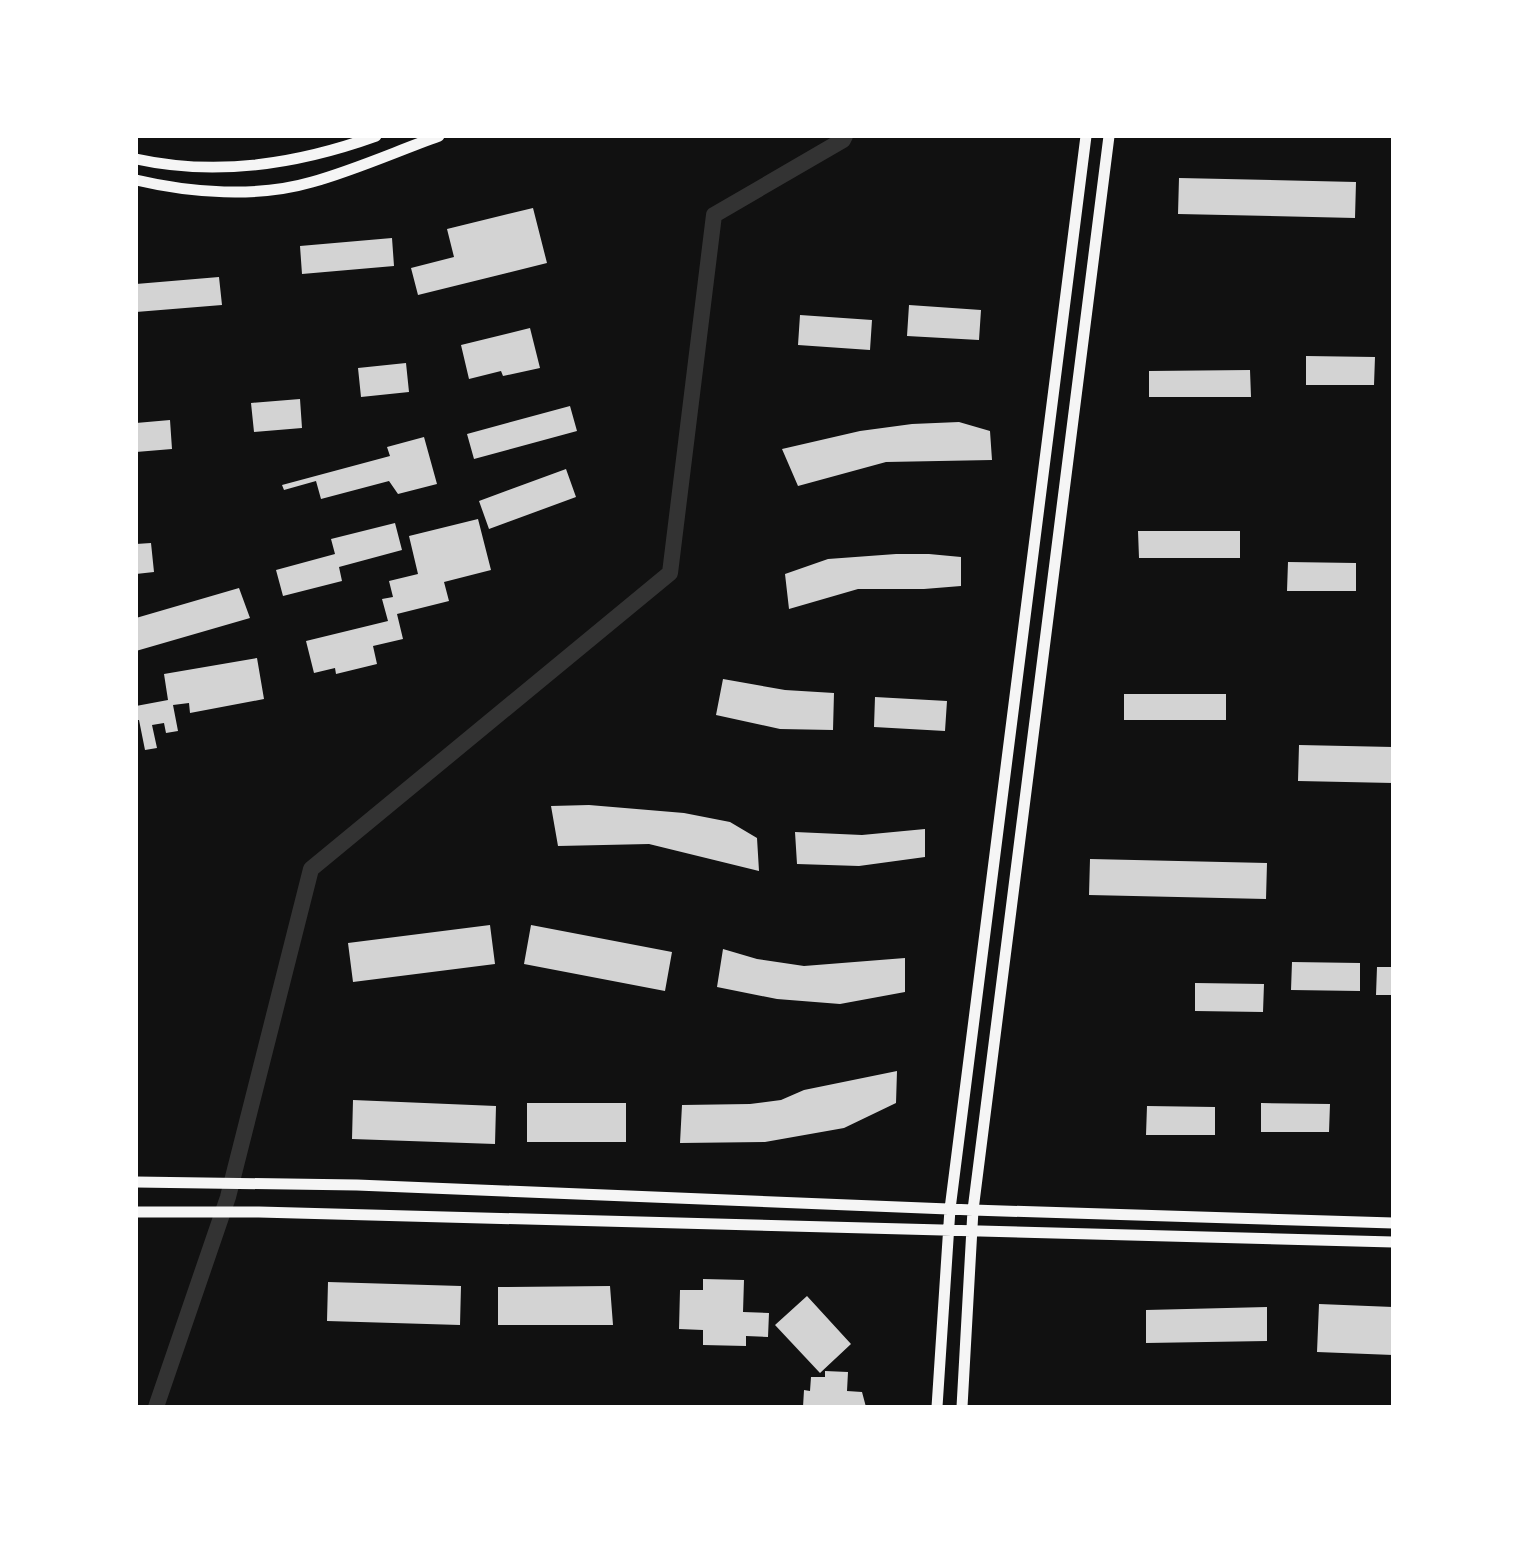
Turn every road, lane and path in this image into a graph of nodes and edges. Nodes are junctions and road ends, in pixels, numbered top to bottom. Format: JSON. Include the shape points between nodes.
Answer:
{"nodes":[{"id":1,"x":376,"y":136,"type":"edge"},
{"id":2,"x":439,"y":136,"type":"edge"},
{"id":3,"x":1086,"y":136,"type":"edge"},
{"id":4,"x":1109,"y":136,"type":"edge"},
{"id":5,"x":136,"y":159,"type":"edge"},
{"id":6,"x":136,"y":180,"type":"edge"},
{"id":7,"x":136,"y":1182,"type":"edge"},
{"id":8,"x":950,"y":1209,"type":"junction"},
{"id":9,"x":973,"y":1210,"type":"junction"},
{"id":10,"x":136,"y":1212,"type":"edge"},
{"id":11,"x":1393,"y":1223,"type":"edge"},
{"id":12,"x":950,"y":1231,"type":"junction"},
{"id":13,"x":971,"y":1232,"type":"junction"},
{"id":14,"x":1393,"y":1242,"type":"edge"},
{"id":15,"x":937,"y":1407,"type":"edge"},
{"id":16,"x":962,"y":1407,"type":"edge"}],
"edges":[{"from":1,"to":5,"type":"main road","via":[[279,164],[207,169]]},
{"from":2,"to":6,"type":"main road","via":[[311,183],[267,190],[214,191]]},
{"from":3,"to":8,"type":"main road"},
{"from":4,"to":9,"type":"main road"},
{"from":7,"to":8,"type":"main road","via":[[357,1185]]},
{"from":8,"to":9,"type":"main road"},
{"from":8,"to":12,"type":"main road"},
{"from":9,"to":11,"type":"main road"},
{"from":9,"to":13,"type":"main road"},
{"from":10,"to":12,"type":"main road"},
{"from":12,"to":13,"type":"main road"},
{"from":12,"to":15,"type":"main road"},
{"from":13,"to":14,"type":"main road"},
{"from":13,"to":16,"type":"main road"}]}
